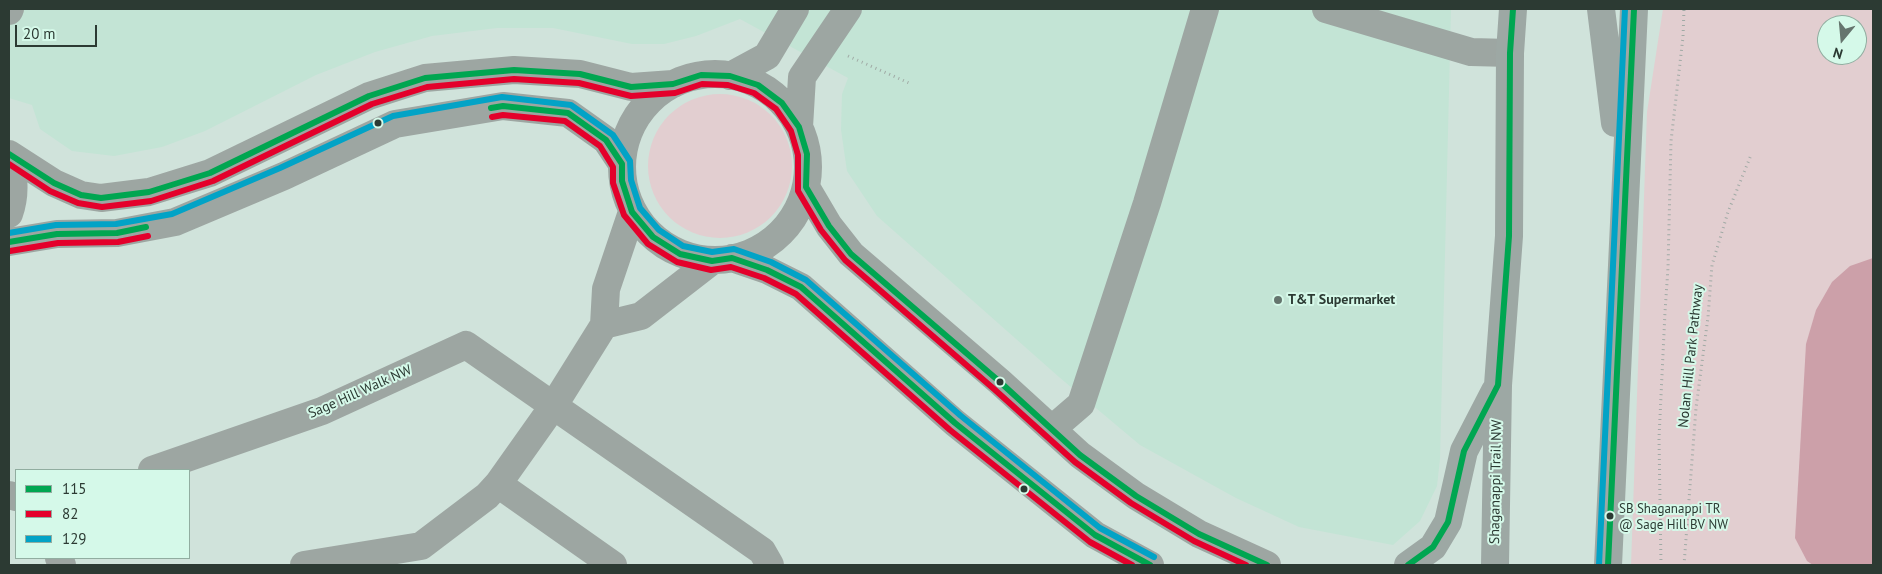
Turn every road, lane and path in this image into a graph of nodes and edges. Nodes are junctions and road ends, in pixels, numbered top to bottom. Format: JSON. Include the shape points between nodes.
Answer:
{"nodes":[{"id":1,"x":795,"y":9,"type":"edge"},
{"id":2,"x":848,"y":9,"type":"edge"},
{"id":3,"x":1205,"y":9,"type":"edge"},
{"id":4,"x":1326,"y":9,"type":"edge"},
{"id":5,"x":1513,"y":9,"type":"edge"},
{"id":6,"x":1601,"y":9,"type":"edge"},
{"id":7,"x":1634,"y":9,"type":"edge"},
{"id":8,"x":1684,"y":9,"type":"edge"},
{"id":9,"x":823,"y":46,"type":"junction"},
{"id":10,"x":1510,"y":53,"type":"junction"},
{"id":11,"x":730,"y":76,"type":"junction"},
{"id":12,"x":909,"y":83,"type":"dead end"},
{"id":13,"x":673,"y":84,"type":"junction"},
{"id":14,"x":798,"y":127,"type":"junction"},
{"id":15,"x":1751,"y":155,"type":"dead end"},
{"id":16,"x":9,"y":156,"type":"edge"},
{"id":17,"x":622,"y":164,"type":"junction"},
{"id":18,"x":806,"y":187,"type":"junction"},
{"id":19,"x":1624,"y":197,"type":"junction"},
{"id":20,"x":632,"y":212,"type":"junction"},
{"id":21,"x":9,"y":214,"type":"edge"},
{"id":22,"x":9,"y":242,"type":"edge"},
{"id":23,"x":722,"y":259,"type":"junction"},
{"id":24,"x":604,"y":325,"type":"junction"},
{"id":25,"x":1498,"y":386,"type":"junction"},
{"id":26,"x":554,"y":405,"type":"junction"},
{"id":27,"x":1052,"y":429,"type":"junction"},
{"id":28,"x":155,"y":469,"type":"edge"},
{"id":29,"x":498,"y":484,"type":"junction"},
{"id":30,"x":304,"y":565,"type":"edge"},
{"id":31,"x":613,"y":565,"type":"edge"},
{"id":32,"x":770,"y":565,"type":"edge"},
{"id":33,"x":1150,"y":565,"type":"edge"},
{"id":34,"x":1267,"y":565,"type":"edge"},
{"id":35,"x":1408,"y":565,"type":"edge"},
{"id":36,"x":1495,"y":565,"type":"edge"},
{"id":37,"x":1608,"y":565,"type":"edge"},
{"id":38,"x":1661,"y":565,"type":"edge"},
{"id":39,"x":1684,"y":565,"type":"edge"}],
"edges":[{"from":1,"to":11,"type":"street","via":[[767,56]]},
{"from":2,"to":9,"type":"street"},
{"from":3,"to":27,"type":"street","via":[[1147,203],[1081,404]]},
{"from":4,"to":10,"type":"street","via":[[1471,52]]},
{"from":5,"to":10,"type":"main road","name":"Shaganappi Trail NW"},
{"from":6,"to":19,"type":"main road"},
{"from":7,"to":19,"type":"main road"},
{"from":8,"to":38,"type":"path","via":[[1671,142],[1659,438]]},
{"from":9,"to":12,"type":"path"},
{"from":9,"to":14,"type":"street","via":[[802,76]]},
{"from":10,"to":25,"type":"main road","name":"Shaganappi Trail NW","via":[[1509,236]]},
{"from":11,"to":13,"type":"street","via":[[701,75]]},
{"from":11,"to":14,"type":"street","via":[[758,85],[782,103]]},
{"from":13,"to":16,"type":"street","via":[[631,87],[580,74],[514,70],[425,78],[370,96],[210,173],[149,192],[102,198],[81,195],[54,183]]},
{"from":13,"to":17,"type":"street","via":[[649,101],[632,124],[622,152]]},
{"from":14,"to":18,"type":"street","via":[[807,154]]},
{"from":15,"to":39,"type":"path","name":"Nolan Hill Park Pathway","via":[[1728,212],[1712,265],[1696,408]]},
{"from":16,"to":21,"type":"street","via":[[14,177]]},
{"from":17,"to":20,"type":"street","via":[[622,182]]},
{"from":17,"to":22,"type":"street","via":[[606,140],[568,113],[503,106],[395,124],[284,176],[174,222],[117,233],[57,234]]},
{"from":18,"to":23,"type":"street","via":[[794,217],[773,241],[744,256]]},
{"from":18,"to":27,"type":"street","via":[[829,226],[851,254]]},
{"from":19,"to":37,"type":"main road"},
{"from":20,"to":23,"type":"street","via":[[653,237],[680,254]]},
{"from":20,"to":24,"type":"street","via":[[606,289]]},
{"from":23,"to":24,"type":"street","via":[[641,316]]},
{"from":23,"to":33,"type":"street","via":[[767,270],[801,288],[962,429],[1096,535]]},
{"from":24,"to":26,"type":"street"},
{"from":25,"to":35,"type":"main road","via":[[1464,451],[1448,522],[1433,547]]},
{"from":25,"to":36,"type":"main road","name":"Shaganappi Trail NW"},
{"from":26,"to":28,"type":"street","name":"Sage Hill Walk NW","via":[[466,345],[322,411]]},
{"from":26,"to":29,"type":"street"},
{"from":26,"to":32,"type":"street","via":[[762,551]]},
{"from":27,"to":34,"type":"street","via":[[1080,455],[1136,496],[1199,534]]},
{"from":29,"to":30,"type":"street","via":[[421,546]]},
{"from":29,"to":31,"type":"street"}]}
